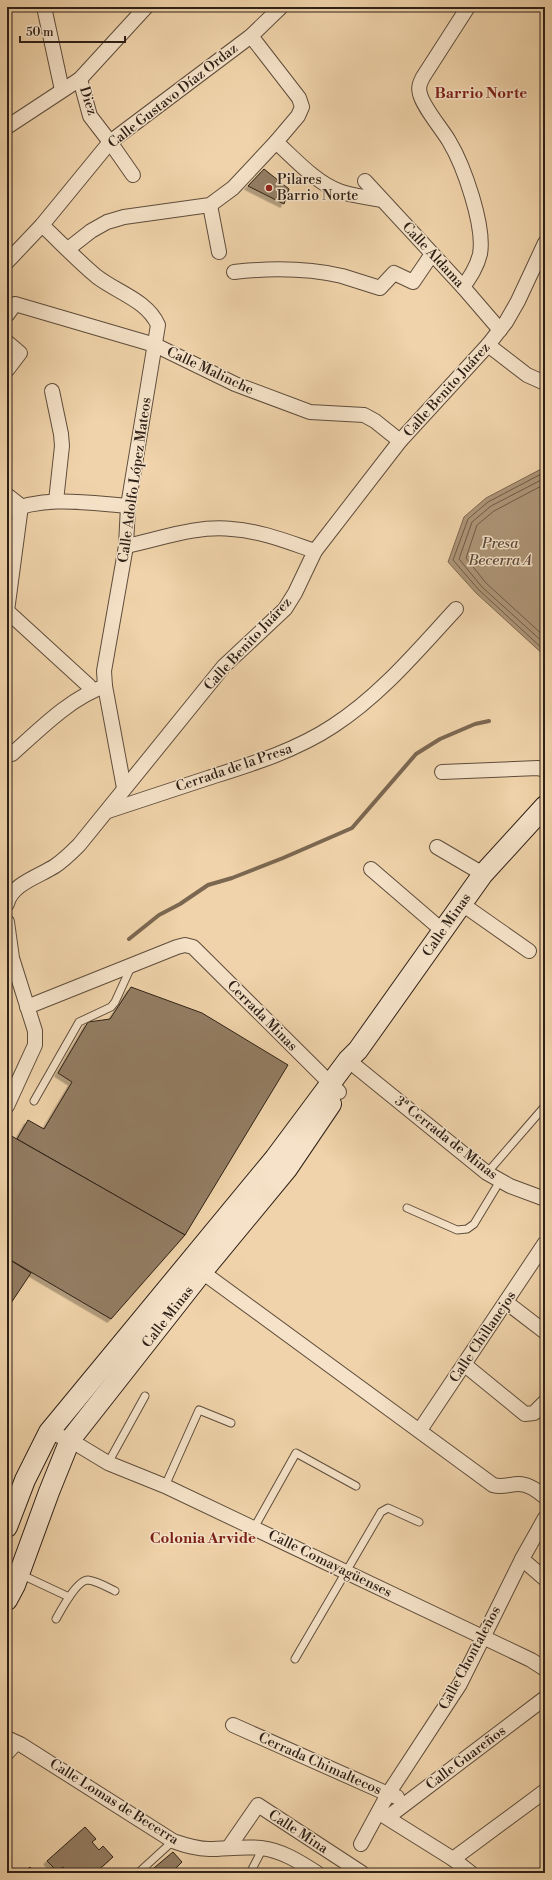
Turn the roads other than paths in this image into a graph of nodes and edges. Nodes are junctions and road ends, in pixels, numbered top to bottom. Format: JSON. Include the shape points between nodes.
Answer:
{"nodes":[{"id":1,"x":44,"y":7,"type":"edge"},
{"id":2,"x":146,"y":7,"type":"edge"},
{"id":3,"x":281,"y":7,"type":"edge"},
{"id":4,"x":468,"y":7,"type":"edge"},
{"id":5,"x":251,"y":36,"type":"junction"},
{"id":6,"x":80,"y":79,"type":"junction"},
{"id":7,"x":62,"y":90,"type":"junction"},
{"id":8,"x":7,"y":127,"type":"edge"},
{"id":9,"x":110,"y":142,"type":"junction"},
{"id":10,"x":276,"y":142,"type":"junction"},
{"id":11,"x":133,"y":175,"type":"dead end"},
{"id":12,"x":365,"y":181,"type":"dead end"},
{"id":13,"x":382,"y":200,"type":"junction"},
{"id":14,"x":210,"y":205,"type":"junction"},
{"id":15,"x":42,"y":225,"type":"junction"},
{"id":16,"x":545,"y":243,"type":"edge"},
{"id":17,"x":68,"y":249,"type":"junction"},
{"id":18,"x":219,"y":252,"type":"dead end"},
{"id":19,"x":432,"y":254,"type":"junction"},
{"id":20,"x":7,"y":262,"type":"edge"},
{"id":21,"x":234,"y":272,"type":"dead end"},
{"id":22,"x":463,"y":287,"type":"junction"},
{"id":23,"x":11,"y":310,"type":"edge"},
{"id":24,"x":500,"y":330,"type":"junction"},
{"id":25,"x":7,"y":342,"type":"edge"},
{"id":26,"x":155,"y":345,"type":"junction"},
{"id":27,"x":488,"y":345,"type":"junction"},
{"id":28,"x":7,"y":370,"type":"edge"},
{"id":29,"x":545,"y":383,"type":"edge"},
{"id":30,"x":52,"y":391,"type":"dead end"},
{"id":31,"x":400,"y":441,"type":"junction"},
{"id":32,"x":7,"y":495,"type":"edge"},
{"id":33,"x":56,"y":501,"type":"junction"},
{"id":34,"x":21,"y":506,"type":"junction"},
{"id":35,"x":128,"y":506,"type":"junction"},
{"id":36,"x":7,"y":512,"type":"edge"},
{"id":37,"x":126,"y":546,"type":"junction"},
{"id":38,"x":316,"y":551,"type":"junction"},
{"id":39,"x":456,"y":609,"type":"dead end"},
{"id":40,"x":7,"y":611,"type":"edge"},
{"id":41,"x":89,"y":686,"type":"dead end"},
{"id":42,"x":104,"y":686,"type":"junction"},
{"id":43,"x":12,"y":754,"type":"dead end"},
{"id":44,"x":545,"y":770,"type":"edge"},
{"id":45,"x":442,"y":772,"type":"dead end"},
{"id":46,"x":124,"y":788,"type":"junction"},
{"id":47,"x":545,"y":806,"type":"edge"},
{"id":48,"x":108,"y":811,"type":"junction"},
{"id":49,"x":438,"y":847,"type":"dead end"},
{"id":50,"x":371,"y":869,"type":"dead end"},
{"id":51,"x":483,"y":874,"type":"junction"},
{"id":52,"x":7,"y":904,"type":"edge"},
{"id":53,"x":462,"y":904,"type":"junction"},
{"id":54,"x":7,"y":922,"type":"edge"},
{"id":55,"x":443,"y":931,"type":"junction"},
{"id":56,"x":529,"y":951,"type":"dead end"},
{"id":57,"x":132,"y":965,"type":"junction"},
{"id":58,"x":27,"y":1007,"type":"junction"},
{"id":59,"x":356,"y":1057,"type":"junction"},
{"id":60,"x":335,"y":1088,"type":"junction"},
{"id":61,"x":34,"y":1101,"type":"dead end"},
{"id":62,"x":7,"y":1106,"type":"edge"},
{"id":63,"x":545,"y":1106,"type":"edge"},
{"id":64,"x":487,"y":1173,"type":"junction"},
{"id":65,"x":500,"y":1181,"type":"junction"},
{"id":66,"x":545,"y":1199,"type":"edge"},
{"id":67,"x":407,"y":1208,"type":"dead end"},
{"id":68,"x":545,"y":1243,"type":"edge"},
{"id":69,"x":196,"y":1268,"type":"junction"},
{"id":70,"x":506,"y":1302,"type":"junction"},
{"id":71,"x":545,"y":1332,"type":"edge"},
{"id":72,"x":465,"y":1365,"type":"junction"},
{"id":73,"x":145,"y":1396,"type":"dead end"},
{"id":74,"x":545,"y":1402,"type":"edge"},
{"id":75,"x":231,"y":1423,"type":"dead end"},
{"id":76,"x":420,"y":1430,"type":"junction"},
{"id":77,"x":49,"y":1432,"type":"junction"},
{"id":78,"x":70,"y":1440,"type":"junction"},
{"id":79,"x":108,"y":1463,"type":"junction"},
{"id":80,"x":165,"y":1486,"type":"junction"},
{"id":81,"x":356,"y":1486,"type":"dead end"},
{"id":82,"x":545,"y":1497,"type":"edge"},
{"id":83,"x":545,"y":1518,"type":"edge"},
{"id":84,"x":419,"y":1522,"type":"dead end"},
{"id":85,"x":7,"y":1527,"type":"edge"},
{"id":86,"x":254,"y":1528,"type":"junction"},
{"id":87,"x":522,"y":1559,"type":"junction"},
{"id":88,"x":13,"y":1570,"type":"edge"},
{"id":89,"x":346,"y":1571,"type":"junction"},
{"id":90,"x":545,"y":1579,"type":"edge"},
{"id":91,"x":115,"y":1591,"type":"dead end"},
{"id":92,"x":69,"y":1597,"type":"junction"},
{"id":93,"x":7,"y":1600,"type":"edge"},
{"id":94,"x":56,"y":1619,"type":"dead end"},
{"id":95,"x":483,"y":1638,"type":"junction"},
{"id":96,"x":295,"y":1659,"type":"dead end"},
{"id":97,"x":545,"y":1669,"type":"edge"},
{"id":98,"x":545,"y":1698,"type":"edge"},
{"id":99,"x":233,"y":1725,"type":"dead end"},
{"id":100,"x":13,"y":1741,"type":"edge"},
{"id":101,"x":7,"y":1758,"type":"edge"},
{"id":102,"x":545,"y":1791,"type":"edge"},
{"id":103,"x":388,"y":1794,"type":"junction"},
{"id":104,"x":409,"y":1800,"type":"junction"},
{"id":105,"x":383,"y":1815,"type":"junction"},
{"id":106,"x":173,"y":1841,"type":"junction"},
{"id":107,"x":361,"y":1844,"type":"dead end"},
{"id":108,"x":229,"y":1847,"type":"junction"},
{"id":109,"x":263,"y":1848,"type":"junction"},
{"id":110,"x":453,"y":1860,"type":"junction"},
{"id":111,"x":138,"y":1873,"type":"edge"},
{"id":112,"x":251,"y":1873,"type":"edge"},
{"id":113,"x":317,"y":1873,"type":"edge"},
{"id":114,"x":362,"y":1873,"type":"edge"},
{"id":115,"x":471,"y":1873,"type":"edge"}],
"edges":[{"from":1,"to":7,"type":"street"},
{"from":2,"to":6,"type":"street"},
{"from":3,"to":5,"type":"street","name":"Calle Gustavo Díaz Ordaz"},
{"from":4,"to":22,"type":"street","via":[[419,87],[420,96],[463,166],[472,197],[480,234],[480,254],[474,271]]},
{"from":5,"to":9,"type":"street","name":"Calle Gustavo Díaz Ordaz"},
{"from":5,"to":10,"type":"street","via":[[299,98],[302,107],[298,116]]},
{"from":6,"to":7,"type":"street"},
{"from":6,"to":9,"type":"street","name":"Diez","via":[[90,116]]},
{"from":7,"to":8,"type":"street"},
{"from":9,"to":11,"type":"street","name":"Diez"},
{"from":9,"to":15,"type":"street","name":"Calle Gustavo Díaz Ordaz"},
{"from":10,"to":13,"type":"street","via":[[330,187]]},
{"from":10,"to":14,"type":"street","via":[[233,188]]},
{"from":12,"to":13,"type":"street","name":"Calle Aldama"},
{"from":13,"to":19,"type":"street","name":"Calle Aldama"},
{"from":14,"to":17,"type":"street","via":[[124,217],[107,222]]},
{"from":14,"to":18,"type":"street"},
{"from":15,"to":17,"type":"street","name":"Calle Adolfo López Mateos"},
{"from":15,"to":20,"type":"street","name":"Calle Gustavo Díaz Ordaz"},
{"from":16,"to":24,"type":"street","name":"Calle Benito Juárez","via":[[518,301]]},
{"from":17,"to":26,"type":"street","name":"Calle Adolfo López Mateos","via":[[106,284],[148,308],[158,325]]},
{"from":19,"to":21,"type":"street","via":[[413,282],[394,273],[380,288],[340,276],[303,271],[262,269]]},
{"from":19,"to":22,"type":"street","name":"Calle Aldama"},
{"from":22,"to":24,"type":"street","name":"Calle Aldama"},
{"from":23,"to":26,"type":"street","name":"Calle Malinche"},
{"from":24,"to":27,"type":"street","name":"Calle Benito Juárez"},
{"from":25,"to":28,"type":"street","via":[[20,353]]},
{"from":26,"to":31,"type":"street","name":"Calle Malinche","via":[[235,384],[294,407],[310,412],[364,415],[376,421]]},
{"from":26,"to":35,"type":"street","name":"Calle Adolfo López Mateos"},
{"from":27,"to":29,"type":"street","via":[[527,375]]},
{"from":27,"to":31,"type":"street","name":"Calle Benito Juárez"},
{"from":30,"to":33,"type":"street","via":[[61,440]]},
{"from":31,"to":38,"type":"street","name":"Calle Benito Juárez"},
{"from":32,"to":34,"type":"street"},
{"from":33,"to":34,"type":"street"},
{"from":33,"to":35,"type":"street"},
{"from":34,"to":36,"type":"street"},
{"from":34,"to":40,"type":"street"},
{"from":35,"to":37,"type":"street","name":"Calle Adolfo López Mateos"},
{"from":37,"to":38,"type":"street","via":[[199,530],[231,528],[260,533]]},
{"from":37,"to":42,"type":"street","name":"Calle Adolfo López Mateos","via":[[106,656]]},
{"from":38,"to":46,"type":"street","name":"Calle Benito Juárez","via":[[285,609],[224,666]]},
{"from":39,"to":48,"type":"street","name":"Cerrada de la Presa","via":[[401,668],[334,725],[295,747],[250,765]]},
{"from":40,"to":41,"type":"street"},
{"from":42,"to":43,"type":"street","via":[[91,691],[58,714]]},
{"from":42,"to":46,"type":"street","name":"Calle Adolfo López Mateos"},
{"from":44,"to":45,"type":"street","via":[[538,768]]},
{"from":46,"to":48,"type":"street","name":"Calle Benito Juárez"},
{"from":47,"to":51,"type":"street","name":"Calle Minas"},
{"from":48,"to":52,"type":"street","name":"Calle Benito Juárez","via":[[69,855],[14,890]]},
{"from":49,"to":51,"type":"street"},
{"from":50,"to":55,"type":"street"},
{"from":51,"to":53,"type":"street","name":"Calle Minas"},
{"from":53,"to":55,"type":"street","name":"Calle Minas"},
{"from":53,"to":56,"type":"street"},
{"from":54,"to":58,"type":"street","via":[[12,958]]},
{"from":55,"to":59,"type":"street","name":"Calle Minas"},
{"from":57,"to":58,"type":"street"},
{"from":57,"to":60,"type":"street","name":"Cerrada Minas","via":[[177,947],[193,947]]},
{"from":57,"to":61,"type":"lane","via":[[111,1007],[78,1022]]},
{"from":58,"to":62,"type":"street","via":[[35,1045]]},
{"from":59,"to":60,"type":"street","name":"Calle Minas","via":[[348,1060]]},
{"from":59,"to":64,"type":"street","name":"3ª Cerrada de Minas"},
{"from":60,"to":69,"type":"street","name":"Calle Minas","via":[[287,1169]]},
{"from":63,"to":64,"type":"lane"},
{"from":64,"to":65,"type":"street","name":"3ª Cerrada de Minas"},
{"from":65,"to":66,"type":"street","name":"3ª Cerrada de Minas"},
{"from":65,"to":67,"type":"lane","via":[[474,1224],[467,1229],[457,1230]]},
{"from":68,"to":70,"type":"street","name":"Calle Chillanejos"},
{"from":69,"to":76,"type":"street"},
{"from":69,"to":77,"type":"street","name":"Calle Minas"},
{"from":69,"to":78,"type":"street","name":"Calle Minas"},
{"from":70,"to":71,"type":"street"},
{"from":70,"to":72,"type":"street","name":"Calle Chillanejos"},
{"from":72,"to":74,"type":"street","via":[[526,1414],[534,1413]]},
{"from":72,"to":76,"type":"street","name":"Calle Chillanejos"},
{"from":73,"to":79,"type":"lane"},
{"from":75,"to":80,"type":"lane","via":[[199,1410]]},
{"from":76,"to":82,"type":"street","via":[[493,1485],[501,1487],[519,1484],[537,1490]]},
{"from":77,"to":78,"type":"street","name":"Calle Comayagüenses"},
{"from":77,"to":85,"type":"street","name":"Calle Minas"},
{"from":78,"to":79,"type":"street","name":"Calle Comayagüenses"},
{"from":78,"to":88,"type":"street","name":"Calle Minas"},
{"from":79,"to":80,"type":"street","name":"Calle Comayagüenses"},
{"from":80,"to":86,"type":"street","name":"Calle Comayagüenses"},
{"from":81,"to":86,"type":"lane","via":[[296,1453]]},
{"from":83,"to":87,"type":"street","name":"Calle Chontaleños"},
{"from":84,"to":89,"type":"lane","via":[[388,1508],[384,1509]]},
{"from":86,"to":89,"type":"street","name":"Calle Comayagüenses"},
{"from":87,"to":90,"type":"street"},
{"from":87,"to":95,"type":"street","name":"Calle Chontaleños"},
{"from":88,"to":92,"type":"lane"},
{"from":88,"to":93,"type":"street","name":"Calle Minas"},
{"from":89,"to":95,"type":"street","name":"Calle Comayagüenses"},
{"from":89,"to":96,"type":"lane"},
{"from":91,"to":92,"type":"lane","via":[[86,1580],[81,1582]]},
{"from":92,"to":94,"type":"lane"},
{"from":95,"to":97,"type":"street","name":"Calle Comayagüenses"},
{"from":95,"to":103,"type":"street","name":"Calle Chontaleños","via":[[460,1684]]},
{"from":98,"to":104,"type":"street","name":"Calle Guareños"},
{"from":99,"to":103,"type":"street","name":"Cerrada Chimaltecos"},
{"from":100,"to":101,"type":"lane"},
{"from":100,"to":106,"type":"street","name":"Calle Lomas de Becerra"},
{"from":102,"to":110,"type":"street"},
{"from":103,"to":104,"type":"street","name":"Cerrada Chimaltecos"},
{"from":103,"to":105,"type":"street","name":"Calle Chontaleños"},
{"from":104,"to":105,"type":"street","name":"Calle Guareños"},
{"from":105,"to":107,"type":"street","name":"Calle Chontaleños"},
{"from":105,"to":110,"type":"street"},
{"from":106,"to":108,"type":"street","name":"Calle Lomas de Becerra","via":[[191,1848]]},
{"from":106,"to":111,"type":"lane"},
{"from":108,"to":109,"type":"street","name":"Calle Lomas de Becerra"},
{"from":108,"to":114,"type":"street","name":"Calle Mina","via":[[258,1805]]},
{"from":109,"to":112,"type":"lane"},
{"from":109,"to":113,"type":"street","name":"Calle Lomas de Becerra","via":[[297,1860]]},
{"from":110,"to":115,"type":"street"}]}
